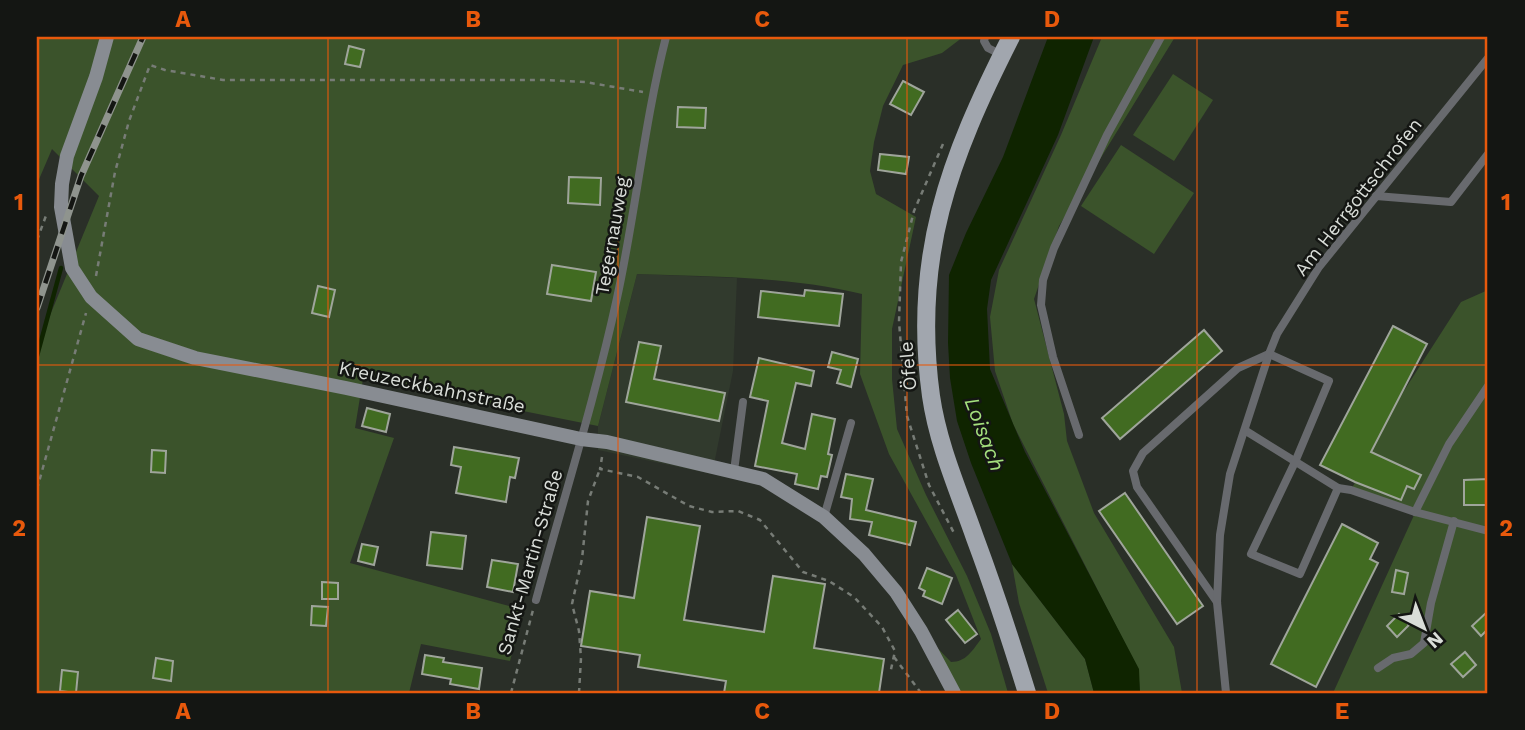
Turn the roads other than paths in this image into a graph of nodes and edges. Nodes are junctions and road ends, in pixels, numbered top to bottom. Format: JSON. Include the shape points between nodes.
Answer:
{"nodes":[{"id":1,"x":107,"y":37,"type":"edge"},
{"id":2,"x":666,"y":37,"type":"edge"},
{"id":3,"x":985,"y":37,"type":"edge"},
{"id":4,"x":1011,"y":37,"type":"edge"},
{"id":5,"x":1161,"y":37,"type":"edge"},
{"id":6,"x":1002,"y":55,"type":"junction"},
{"id":7,"x":1488,"y":58,"type":"edge"},
{"id":8,"x":1488,"y":154,"type":"edge"},
{"id":9,"x":1376,"y":196,"type":"junction"},
{"id":10,"x":1269,"y":354,"type":"junction"},
{"id":11,"x":1488,"y":386,"type":"edge"},
{"id":12,"x":743,"y":402,"type":"dead end"},
{"id":13,"x":851,"y":423,"type":"dead end"},
{"id":14,"x":1246,"y":431,"type":"junction"},
{"id":15,"x":1079,"y":435,"type":"dead end"},
{"id":16,"x":581,"y":439,"type":"junction"},
{"id":17,"x":1295,"y":462,"type":"junction"},
{"id":18,"x":734,"y":471,"type":"junction"},
{"id":19,"x":1338,"y":488,"type":"junction"},
{"id":20,"x":1415,"y":513,"type":"junction"},
{"id":21,"x":824,"y":517,"type":"junction"},
{"id":22,"x":1454,"y":521,"type":"junction"},
{"id":23,"x":1488,"y":531,"type":"edge"},
{"id":24,"x":536,"y":600,"type":"road end"},
{"id":25,"x":1217,"y":602,"type":"junction"},
{"id":26,"x":1378,"y":668,"type":"dead end"},
{"id":27,"x":954,"y":693,"type":"edge"},
{"id":28,"x":1027,"y":693,"type":"edge"},
{"id":29,"x":1226,"y":693,"type":"edge"}],
"edges":[{"from":1,"to":16,"type":"street","name":"Kreuzeckbahnstraße","via":[[67,156],[62,184],[64,230],[72,268],[91,297],[138,339],[195,358]]},
{"from":2,"to":16,"type":"lane","name":"Tegernauweg","via":[[651,94],[617,300]]},
{"from":3,"to":6,"type":"lane","via":[[988,48]]},
{"from":4,"to":6,"type":"main road","name":"Öfele"},
{"from":5,"to":15,"type":"lane","via":[[1108,135],[1043,280],[1041,305],[1053,357]]},
{"from":6,"to":28,"type":"main road","name":"Öfele","via":[[967,128],[944,191],[932,243],[926,337],[932,398],[948,466]]},
{"from":7,"to":9,"type":"lane","name":"Am Herrgottschrofen"},
{"from":8,"to":9,"type":"lane","via":[[1451,202]]},
{"from":9,"to":10,"type":"lane","name":"Am Herrgottschrofen","via":[[1319,267]]},
{"from":10,"to":14,"type":"lane","name":"Am Herrgottschrofen"},
{"from":10,"to":17,"type":"lane","via":[[1329,381]]},
{"from":10,"to":25,"type":"lane","via":[[1238,368],[1143,453],[1133,471],[1137,487]]},
{"from":11,"to":20,"type":"lane","via":[[1449,444]]},
{"from":12,"to":18,"type":"lane"},
{"from":13,"to":21,"type":"lane"},
{"from":14,"to":17,"type":"lane"},
{"from":14,"to":25,"type":"lane","name":"Am Herrgottschrofen","via":[[1230,474],[1220,535]]},
{"from":16,"to":18,"type":"street","name":"Kreuzeckbahnstraße"},
{"from":16,"to":24,"type":"lane","name":"Sankt-Martin-Straße"},
{"from":17,"to":19,"type":"lane"},
{"from":17,"to":19,"type":"lane","via":[[1251,554],[1300,574]]},
{"from":18,"to":21,"type":"street","name":"Kreuzeckbahnstraße","via":[[763,479]]},
{"from":19,"to":20,"type":"lane"},
{"from":20,"to":22,"type":"lane"},
{"from":21,"to":27,"type":"street","name":"Kreuzeckbahnstraße","via":[[896,592]]},
{"from":22,"to":23,"type":"lane"},
{"from":22,"to":26,"type":"lane","via":[[1424,643]]},
{"from":25,"to":29,"type":"lane","name":"Am Herrgottschrofen"}]}
